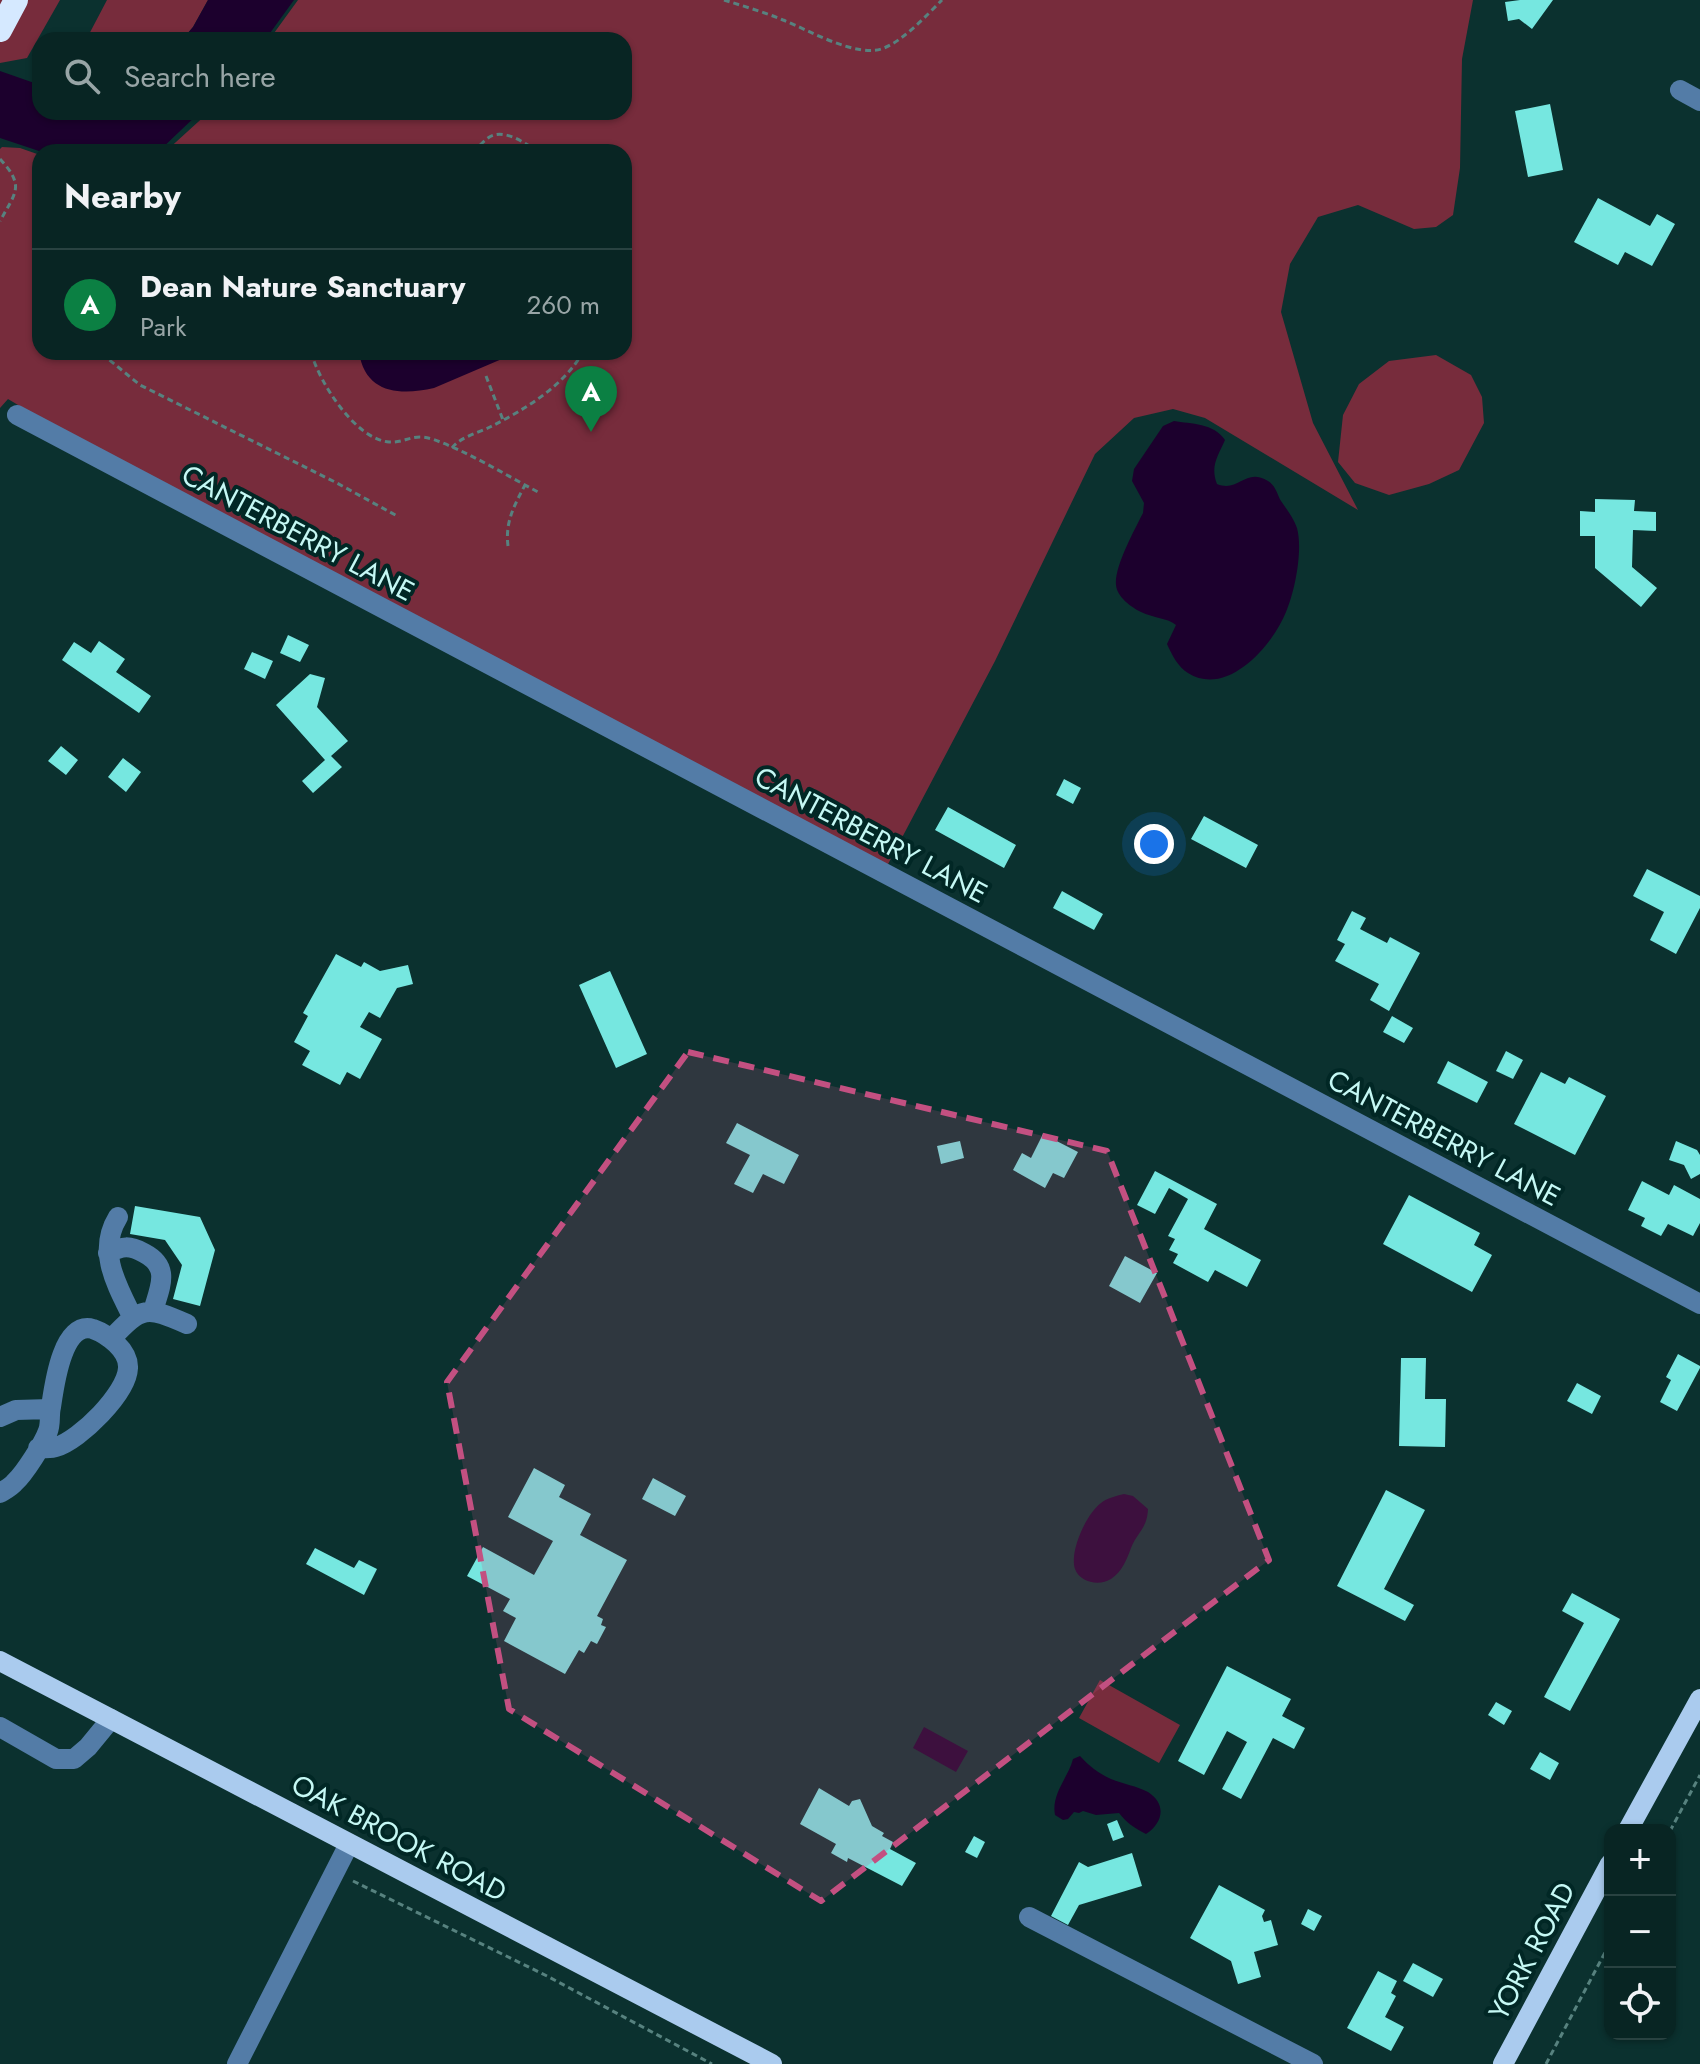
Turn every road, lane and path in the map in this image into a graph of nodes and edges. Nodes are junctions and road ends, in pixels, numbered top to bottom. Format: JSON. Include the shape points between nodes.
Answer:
{"nodes":[{"id":1,"x":16,"y":0,"type":"edge"},
{"id":2,"x":724,"y":0,"type":"edge"},
{"id":3,"x":942,"y":0,"type":"edge"},
{"id":4,"x":0,"y":30,"type":"edge"},
{"id":5,"x":1680,"y":90,"type":"dead end"},
{"id":6,"x":1700,"y":101,"type":"edge"},
{"id":7,"x":482,"y":144,"type":"edge"},
{"id":8,"x":524,"y":144,"type":"edge"},
{"id":9,"x":0,"y":159,"type":"edge"},
{"id":10,"x":0,"y":221,"type":"edge"},
{"id":11,"x":109,"y":360,"type":"edge"},
{"id":12,"x":314,"y":360,"type":"edge"},
{"id":13,"x":577,"y":360,"type":"edge"},
{"id":14,"x":486,"y":376,"type":"dead end"},
{"id":15,"x":17,"y":415,"type":"dead end"},
{"id":16,"x":503,"y":420,"type":"junction"},
{"id":17,"x":452,"y":448,"type":"junction"},
{"id":18,"x":525,"y":485,"type":"junction"},
{"id":19,"x":538,"y":492,"type":"dead end"},
{"id":20,"x":399,"y":517,"type":"dead end"},
{"id":21,"x":508,"y":546,"type":"dead end"},
{"id":22,"x":118,"y":1217,"type":"dead end"},
{"id":23,"x":108,"y":1253,"type":"junction"},
{"id":24,"x":1700,"y":1304,"type":"edge"},
{"id":25,"x":153,"y":1311,"type":"junction"},
{"id":26,"x":132,"y":1316,"type":"junction"},
{"id":27,"x":187,"y":1324,"type":"dead end"},
{"id":28,"x":111,"y":1339,"type":"junction"},
{"id":29,"x":50,"y":1409,"type":"junction"},
{"id":30,"x":0,"y":1417,"type":"edge"},
{"id":31,"x":38,"y":1448,"type":"junction"},
{"id":32,"x":0,"y":1493,"type":"edge"},
{"id":33,"x":0,"y":1661,"type":"edge"},
{"id":34,"x":1700,"y":1699,"type":"edge"},
{"id":35,"x":111,"y":1719,"type":"junction"},
{"id":36,"x":0,"y":1727,"type":"edge"},
{"id":37,"x":1700,"y":1775,"type":"edge"},
{"id":38,"x":1631,"y":1824,"type":"edge"},
{"id":39,"x":1674,"y":1824,"type":"edge"},
{"id":40,"x":349,"y":1844,"type":"junction"},
{"id":41,"x":1604,"y":1875,"type":"edge"},
{"id":42,"x":353,"y":1881,"type":"dead end"},
{"id":43,"x":1029,"y":1917,"type":"dead end"},
{"id":44,"x":1604,"y":1954,"type":"edge"},
{"id":45,"x":237,"y":2064,"type":"edge"},
{"id":46,"x":712,"y":2064,"type":"edge"},
{"id":47,"x":772,"y":2064,"type":"edge"},
{"id":48,"x":1313,"y":2064,"type":"edge"},
{"id":49,"x":1503,"y":2064,"type":"edge"},
{"id":50,"x":1546,"y":2064,"type":"edge"}],
"edges":[{"from":1,"to":4,"type":"highway"},
{"from":2,"to":3,"type":"path","via":[[830,42],[878,50]]},
{"from":5,"to":6,"type":"street"},
{"from":7,"to":8,"type":"path","via":[[502,134]]},
{"from":9,"to":10,"type":"path","via":[[16,188]]},
{"from":11,"to":20,"type":"path","via":[[140,385]]},
{"from":12,"to":17,"type":"path","via":[[338,403],[368,434],[387,442],[428,438]]},
{"from":13,"to":16,"type":"path","via":[[527,407]]},
{"from":14,"to":16,"type":"path"},
{"from":15,"to":24,"type":"street","name":"CANTERBERRY LANE"},
{"from":16,"to":17,"type":"path"},
{"from":17,"to":18,"type":"path"},
{"from":18,"to":19,"type":"path"},
{"from":18,"to":21,"type":"path","via":[[509,518]]},
{"from":22,"to":23,"type":"street"},
{"from":23,"to":25,"type":"street","via":[[130,1246],[160,1265]]},
{"from":23,"to":26,"type":"street"},
{"from":25,"to":26,"type":"street"},
{"from":25,"to":27,"type":"street"},
{"from":26,"to":28,"type":"street"},
{"from":28,"to":29,"type":"street","via":[[90,1328],[70,1337]]},
{"from":28,"to":31,"type":"street","via":[[126,1356],[128,1368],[117,1394],[80,1434],[56,1448]]},
{"from":29,"to":30,"type":"street","via":[[16,1410]]},
{"from":29,"to":31,"type":"street","via":[[49,1430]]},
{"from":31,"to":32,"type":"street","via":[[14,1484]]},
{"from":33,"to":35,"type":"main road","name":"OAK BROOK ROAD"},
{"from":34,"to":38,"type":"main road"},
{"from":35,"to":36,"type":"street","via":[[74,1759],[56,1759]]},
{"from":35,"to":40,"type":"main road","name":"OAK BROOK ROAD"},
{"from":37,"to":39,"type":"path"},
{"from":40,"to":45,"type":"street"},
{"from":40,"to":47,"type":"main road","name":"OAK BROOK ROAD"},
{"from":41,"to":49,"type":"main road","name":"YORK ROAD"},
{"from":42,"to":46,"type":"path"},
{"from":43,"to":48,"type":"street"},
{"from":44,"to":50,"type":"path"}]}
